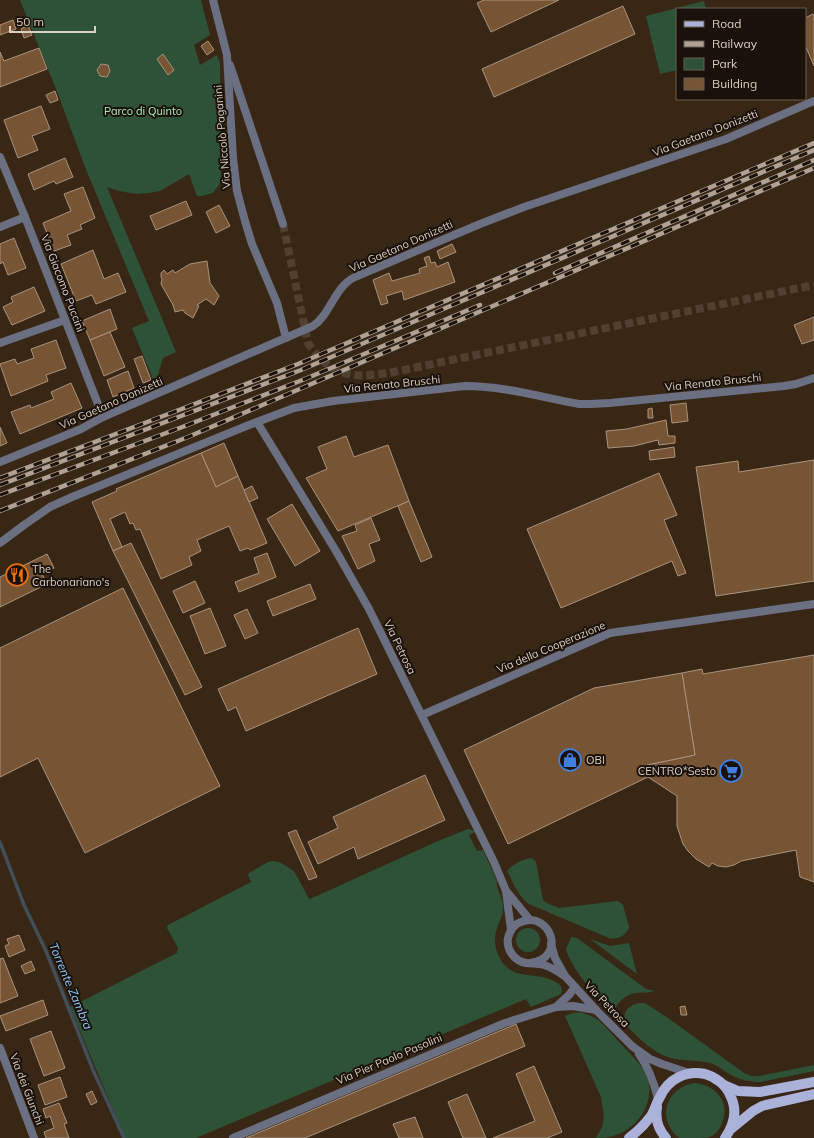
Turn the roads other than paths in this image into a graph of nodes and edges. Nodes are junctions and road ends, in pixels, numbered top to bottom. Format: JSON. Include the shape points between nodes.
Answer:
{"nodes":[{"id":1,"x":213,"y":0,"type":"edge"},
{"id":2,"x":227,"y":55,"type":"junction"},
{"id":3,"x":814,"y":101,"type":"edge"},
{"id":4,"x":0,"y":157,"type":"edge"},
{"id":5,"x":25,"y":217,"type":"junction"},
{"id":6,"x":282,"y":224,"type":"tunnel mouth"},
{"id":7,"x":0,"y":227,"type":"edge"},
{"id":8,"x":65,"y":320,"type":"junction"},
{"id":9,"x":286,"y":338,"type":"junction"},
{"id":10,"x":0,"y":343,"type":"edge"},
{"id":11,"x":814,"y":378,"type":"edge"},
{"id":12,"x":103,"y":417,"type":"junction"},
{"id":13,"x":256,"y":422,"type":"junction"},
{"id":14,"x":0,"y":462,"type":"edge"},
{"id":15,"x":0,"y":543,"type":"edge"},
{"id":16,"x":814,"y":604,"type":"edge"},
{"id":17,"x":422,"y":715,"type":"junction"},
{"id":18,"x":506,"y":891,"type":"junction"},
{"id":19,"x":530,"y":920,"type":"junction"},
{"id":20,"x":511,"y":930,"type":"junction"},
{"id":21,"x":551,"y":944,"type":"junction"},
{"id":22,"x":530,"y":963,"type":"junction"},
{"id":23,"x":565,"y":976,"type":"junction"},
{"id":24,"x":575,"y":987,"type":"junction"},
{"id":25,"x":556,"y":1007,"type":"junction"},
{"id":26,"x":596,"y":1010,"type":"junction"},
{"id":27,"x":633,"y":1047,"type":"junction"},
{"id":28,"x":0,"y":1048,"type":"edge"},
{"id":29,"x":689,"y":1073,"type":"junction"},
{"id":30,"x":814,"y":1082,"type":"edge"},
{"id":31,"x":724,"y":1085,"type":"junction"},
{"id":32,"x":814,"y":1094,"type":"edge"},
{"id":33,"x":658,"y":1101,"type":"junction"},
{"id":34,"x":731,"y":1134,"type":"edge"},
{"id":35,"x":34,"y":1138,"type":"edge"},
{"id":36,"x":233,"y":1138,"type":"edge"},
{"id":37,"x":629,"y":1138,"type":"edge"},
{"id":38,"x":666,"y":1138,"type":"edge"},
{"id":39,"x":725,"y":1138,"type":"edge"}],
"edges":[{"from":1,"to":2,"type":"street","name":"Via Niccolò Paganini"},
{"from":2,"to":6,"type":"street"},
{"from":2,"to":9,"type":"street","name":"Via Niccolò Paganini","via":[[237,190],[254,248],[277,302]]},
{"from":3,"to":9,"type":"street","name":"Via Gaetano Donizetti","via":[[726,138],[453,234],[351,279],[340,289],[318,323]]},
{"from":4,"to":5,"type":"street","name":"Via Giacomo Puccini"},
{"from":5,"to":7,"type":"street"},
{"from":5,"to":8,"type":"street","name":"Via Giacomo Puccini"},
{"from":8,"to":10,"type":"street"},
{"from":8,"to":12,"type":"street","name":"Via Giacomo Puccini"},
{"from":9,"to":12,"type":"street","name":"Via Gaetano Donizetti"},
{"from":11,"to":13,"type":"street","name":"Via Renato Bruschi","via":[[784,386],[610,404],[579,404],[501,388],[465,386],[294,408]]},
{"from":12,"to":14,"type":"street","name":"Via Gaetano Donizetti"},
{"from":13,"to":15,"type":"street","name":"Via Renato Bruschi","via":[[50,507]]},
{"from":13,"to":17,"type":"street","name":"Via Petrosa","via":[[369,609]]},
{"from":16,"to":17,"type":"street","name":"Via della Cooperazione","via":[[610,633]]},
{"from":17,"to":18,"type":"street","name":"Via Petrosa"},
{"from":18,"to":19,"type":"street","name":"Via Petrosa"},
{"from":18,"to":20,"type":"street","name":"Via Petrosa"},
{"from":19,"to":20,"type":"street","via":[[520,922]]},
{"from":19,"to":21,"type":"street","name":"Via Petrosa","via":[[546,927],[550,933]]},
{"from":20,"to":22,"type":"street","name":"Via Petrosa","via":[[508,946],[512,954],[524,963]]},
{"from":21,"to":22,"type":"street","via":[[545,958]]},
{"from":21,"to":23,"type":"street","name":"Via Petrosa"},
{"from":22,"to":23,"type":"street","name":"Via Petrosa","via":[[543,964]]},
{"from":23,"to":24,"type":"street","name":"Via Petrosa"},
{"from":24,"to":25,"type":"street","name":"Via Pier Paolo Pasolini"},
{"from":24,"to":26,"type":"street","name":"Via Petrosa"},
{"from":25,"to":26,"type":"street","name":"Via Pier Paolo Pasolini","via":[[574,1006]]},
{"from":25,"to":36,"type":"street","name":"Via Pier Paolo Pasolini","via":[[505,1023]]},
{"from":26,"to":27,"type":"street","name":"Via Petrosa"},
{"from":27,"to":29,"type":"street","name":"Via Petrosa","via":[[662,1064]]},
{"from":27,"to":33,"type":"street","name":"Via Petrosa","via":[[645,1062],[652,1077]]},
{"from":28,"to":35,"type":"street","name":"Via dei Giunchi"},
{"from":29,"to":31,"type":"main road","via":[[708,1075]]},
{"from":29,"to":33,"type":"main road","via":[[670,1082]]},
{"from":30,"to":31,"type":"main road","via":[[760,1092],[738,1091]]},
{"from":31,"to":34,"type":"main road","via":[[734,1104]]},
{"from":32,"to":34,"type":"main road","via":[[762,1106],[753,1111]]},
{"from":33,"to":37,"type":"main road","via":[[651,1116]]},
{"from":33,"to":38,"type":"main road","via":[[656,1118]]},
{"from":34,"to":39,"type":"main road"}]}
